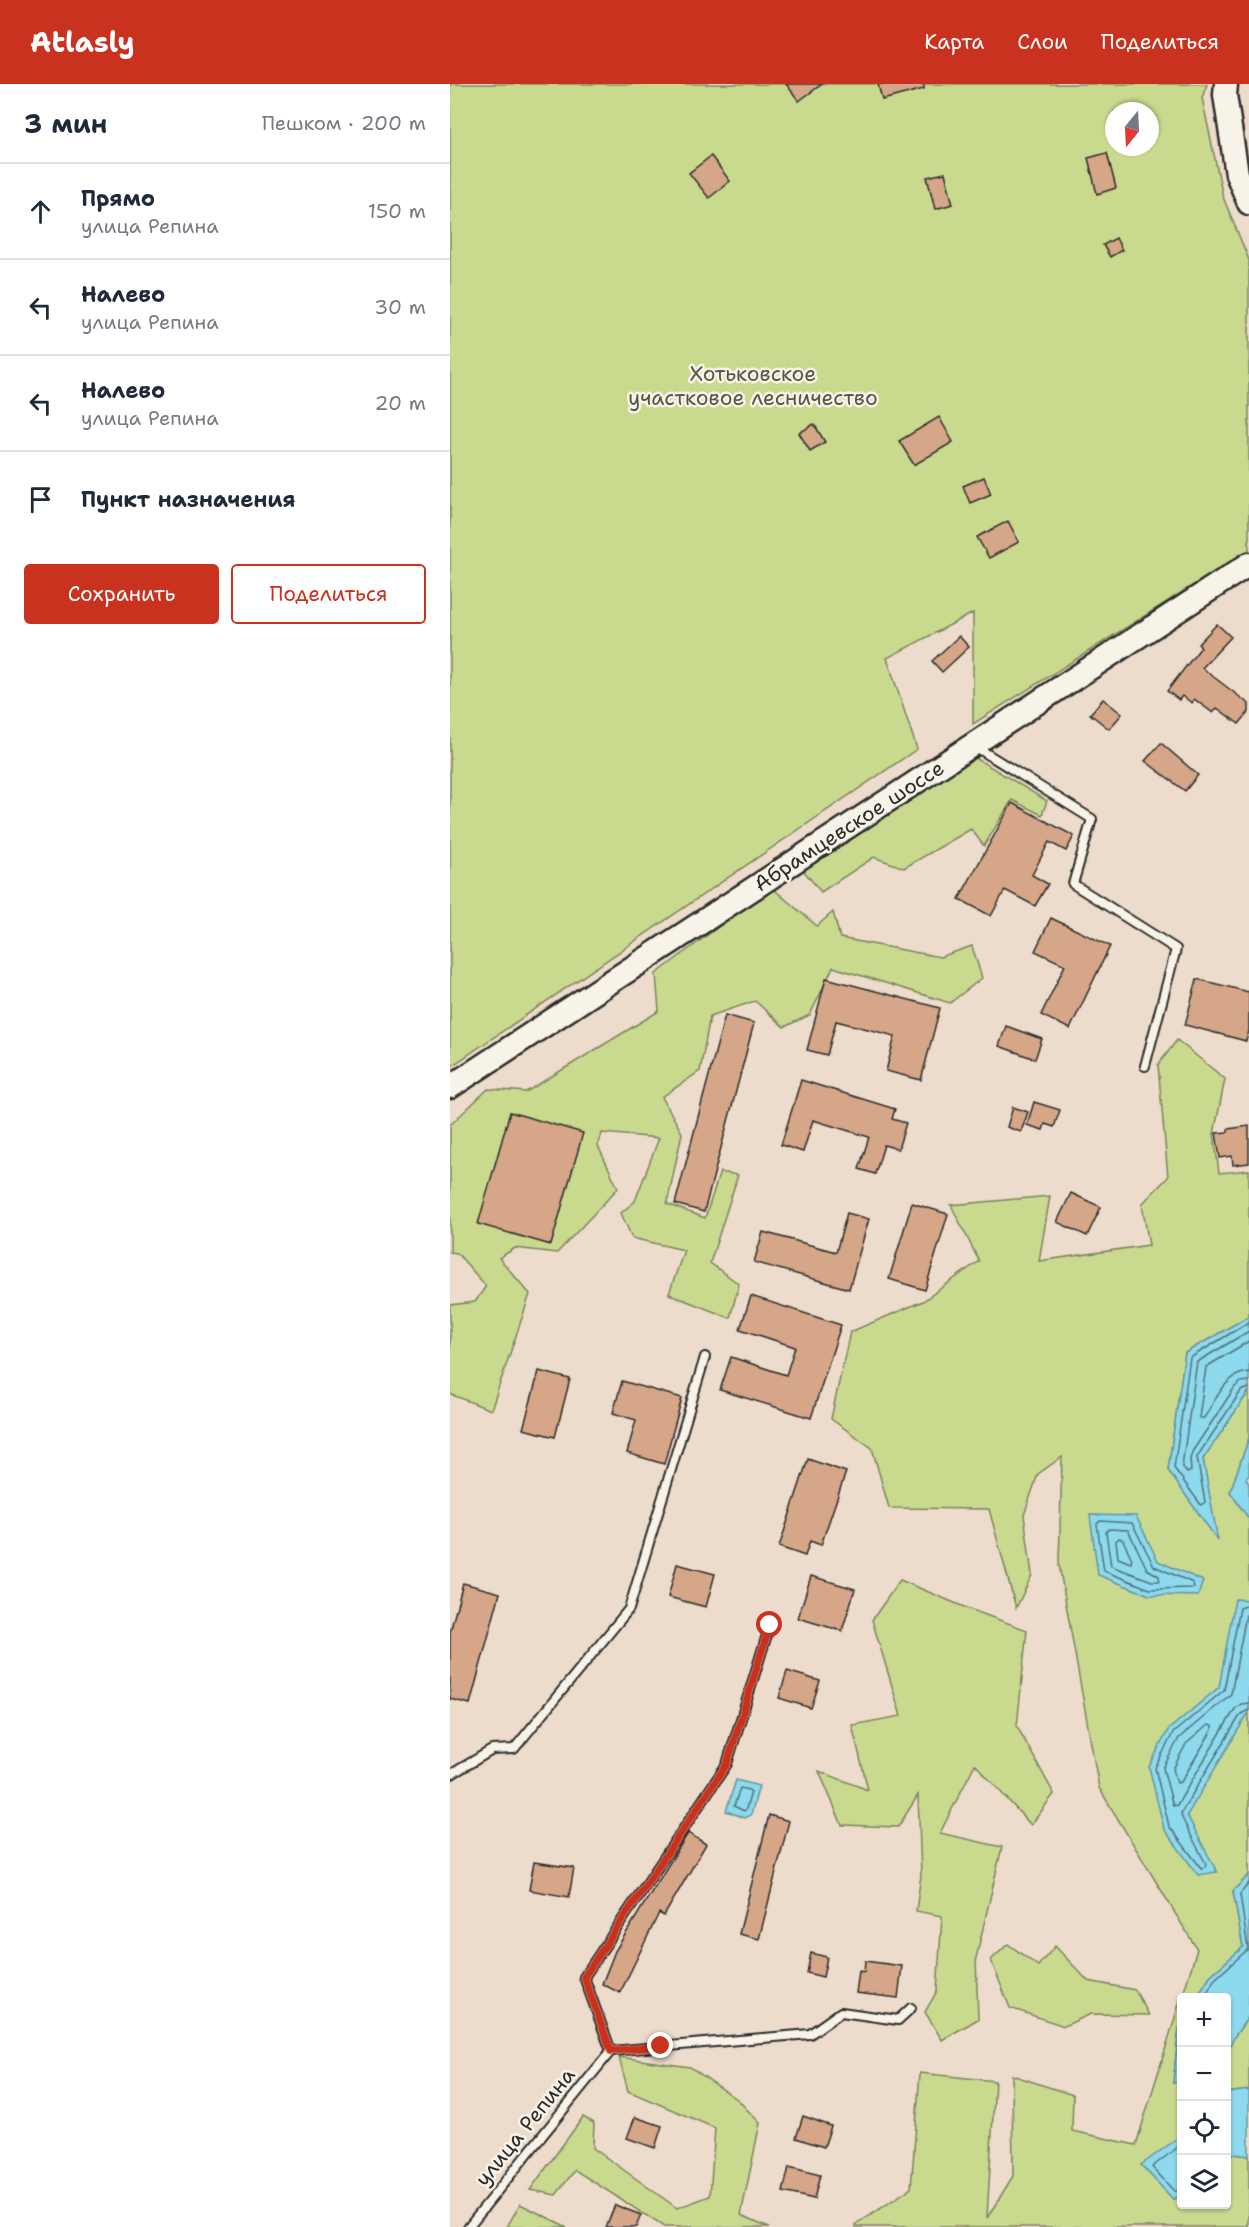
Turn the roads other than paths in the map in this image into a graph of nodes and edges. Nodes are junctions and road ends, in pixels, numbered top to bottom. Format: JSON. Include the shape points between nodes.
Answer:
{"nodes":[{"id":1,"x":1226,"y":84,"type":"edge"},
{"id":2,"x":1249,"y":203,"type":"edge"},
{"id":3,"x":1249,"y":564,"type":"edge"},
{"id":4,"x":972,"y":745,"type":"junction"},
{"id":5,"x":1145,"y":1065,"type":"dead end"},
{"id":6,"x":450,"y":1087,"type":"edge"},
{"id":7,"x":705,"y":1357,"type":"dead end"},
{"id":8,"x":770,"y":1625,"type":"dead end"},
{"id":9,"x":450,"y":1775,"type":"edge"},
{"id":10,"x":911,"y":2008,"type":"dead end"},
{"id":11,"x":611,"y":2051,"type":"junction"},
{"id":12,"x":468,"y":2227,"type":"edge"}],
"edges":[{"from":1,"to":2,"type":"street","via":[[1237,174]]},
{"from":3,"to":4,"type":"street","name":"Абрамцевское шоссе"},
{"from":4,"to":5,"type":"lane","via":[[1092,819],[1073,884],[1176,949]]},
{"from":4,"to":6,"type":"street","name":"Абрамцевское шоссе"},
{"from":7,"to":9,"type":"lane","via":[[629,1609],[514,1749],[492,1750]]},
{"from":8,"to":11,"type":"lane","via":[[727,1764],[584,1977]]},
{"from":10,"to":11,"type":"lane","via":[[898,2020],[841,2012],[810,2034]]},
{"from":11,"to":12,"type":"lane","name":"улица Репина"}]}
